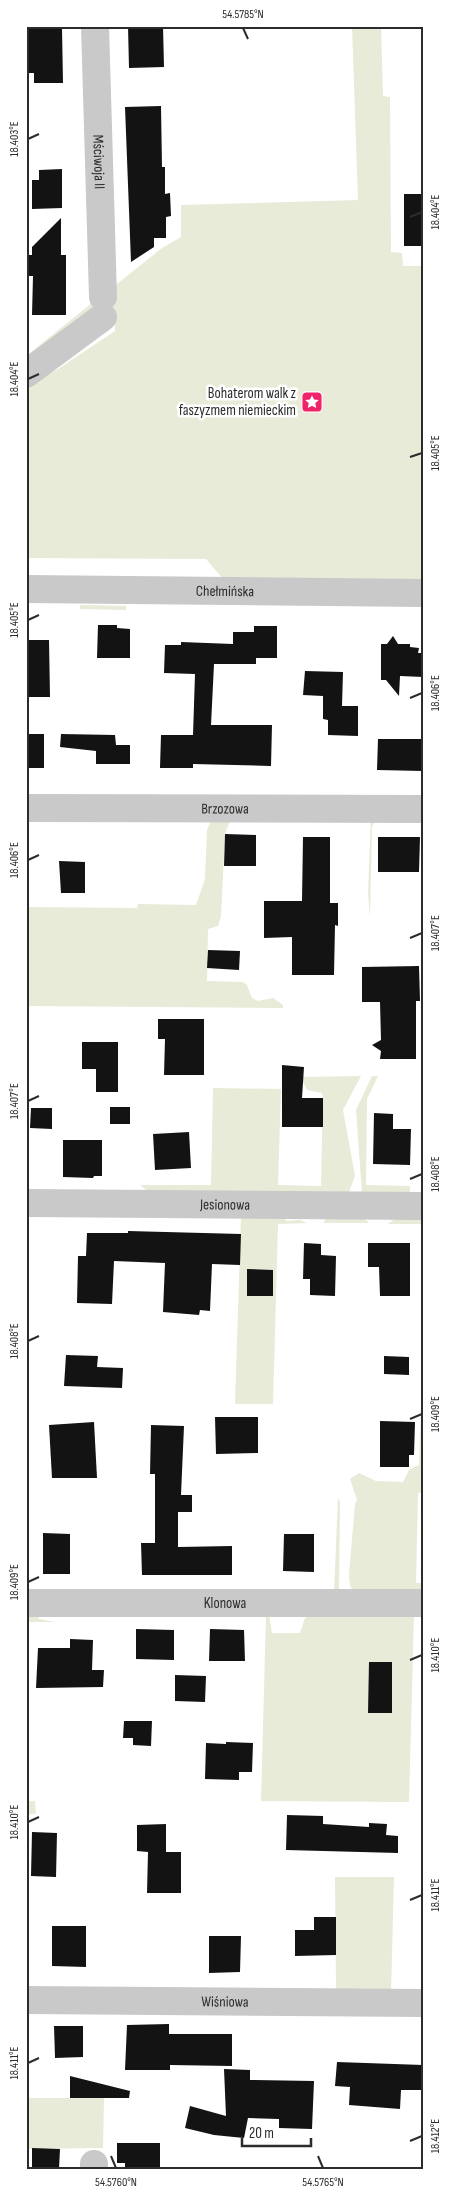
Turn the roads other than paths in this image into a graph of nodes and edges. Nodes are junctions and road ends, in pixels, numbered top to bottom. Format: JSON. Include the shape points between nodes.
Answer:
{"nodes":[{"id":1,"x":95,"y":26,"type":"edge"},
{"id":2,"x":26,"y":374,"type":"edge"},
{"id":3,"x":26,"y":589,"type":"edge"},
{"id":4,"x":423,"y":593,"type":"edge"},
{"id":5,"x":26,"y":808,"type":"edge"},
{"id":6,"x":423,"y":810,"type":"edge"},
{"id":7,"x":26,"y":1203,"type":"edge"},
{"id":8,"x":423,"y":1206,"type":"edge"},
{"id":9,"x":26,"y":1603,"type":"edge"},
{"id":10,"x":423,"y":1603,"type":"edge"},
{"id":11,"x":26,"y":2000,"type":"edge"},
{"id":12,"x":423,"y":2003,"type":"edge"}],
"edges":[{"from":1,"to":2,"type":"street","name":"Mściwoja II","via":[[103,307]]},
{"from":3,"to":4,"type":"street","name":"Chełmińska"},
{"from":5,"to":6,"type":"street","name":"Brzozowa"},
{"from":7,"to":8,"type":"street","name":"Jesionowa"},
{"from":9,"to":10,"type":"street","name":"Klonowa"},
{"from":11,"to":12,"type":"street","name":"Wiśniowa"}]}
